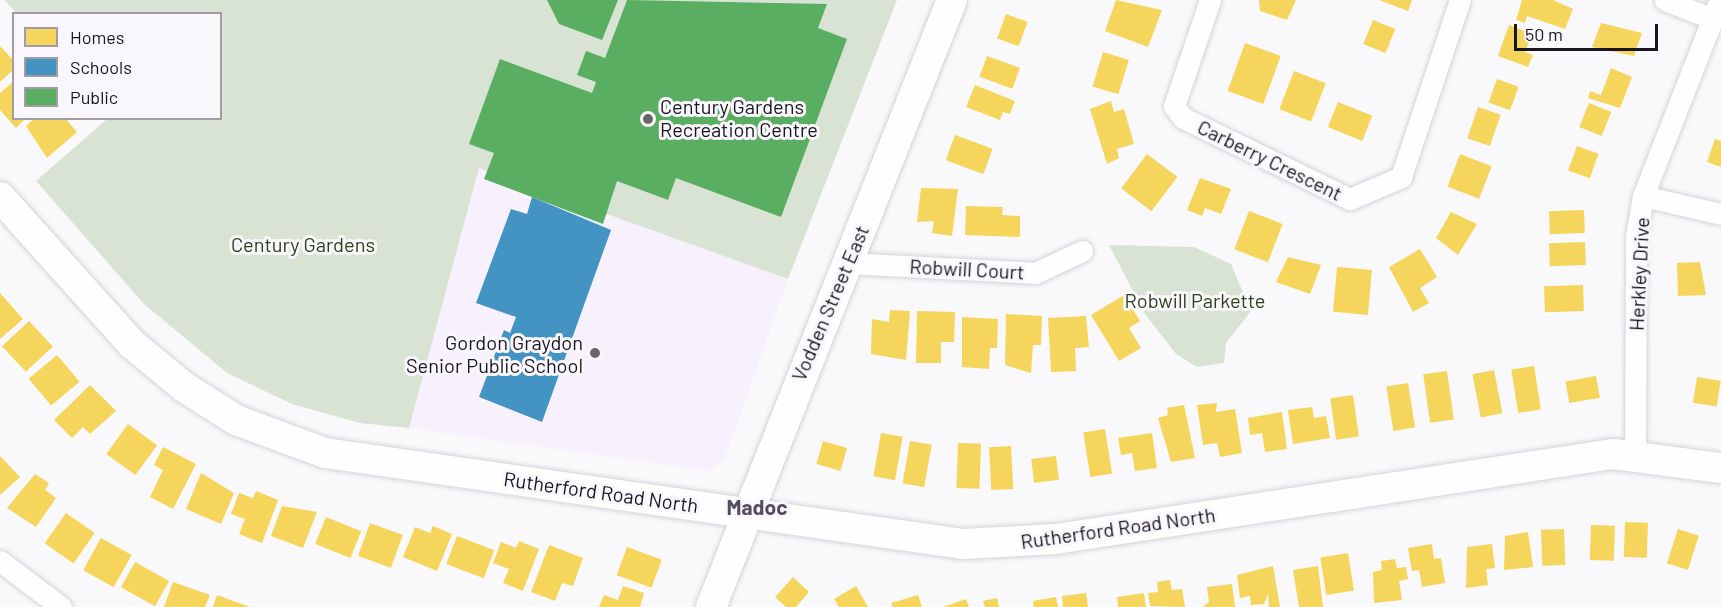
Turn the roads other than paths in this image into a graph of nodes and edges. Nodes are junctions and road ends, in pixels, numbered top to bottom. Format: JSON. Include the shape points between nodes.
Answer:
{"nodes":[{"id":1,"x":952,"y":0,"type":"edge"},
{"id":2,"x":1209,"y":0,"type":"edge"},
{"id":3,"x":1460,"y":0,"type":"edge"},
{"id":4,"x":1665,"y":0,"type":"edge"},
{"id":5,"x":1716,"y":10,"type":"edge"},
{"id":6,"x":1643,"y":196,"type":"junction"},
{"id":7,"x":0,"y":197,"type":"edge"},
{"id":8,"x":1721,"y":214,"type":"edge"},
{"id":9,"x":1082,"y":251,"type":"dead end"},
{"id":10,"x":847,"y":263,"type":"junction"},
{"id":11,"x":1635,"y":454,"type":"junction"},
{"id":12,"x":1721,"y":468,"type":"edge"},
{"id":13,"x":746,"y":515,"type":"junction"},
{"id":14,"x":2,"y":569,"type":"edge"},
{"id":15,"x":61,"y":607,"type":"edge"},
{"id":16,"x":711,"y":607,"type":"edge"}],
"edges":[{"from":1,"to":10,"type":"street","name":"Vodden Street East"},
{"from":2,"to":3,"type":"street","name":"Carberry Crescent","via":[[1174,106],[1183,118],[1350,199],[1401,177]]},
{"from":4,"to":5,"type":"street"},
{"from":5,"to":6,"type":"street","name":"Herkley Drive"},
{"from":6,"to":8,"type":"street"},
{"from":6,"to":11,"type":"street","name":"Herkley Drive","via":[[1636,237]]},
{"from":7,"to":13,"type":"street","name":"Rutherford Road North","via":[[132,344],[236,420],[325,453]]},
{"from":9,"to":10,"type":"street","name":"Robwill Court","via":[[1035,273]]},
{"from":10,"to":13,"type":"street","name":"Vodden Street East"},
{"from":11,"to":12,"type":"street","name":"Rutherford Road North"},
{"from":11,"to":13,"type":"street","name":"Rutherford Road North","via":[[1056,539],[963,544]]},
{"from":13,"to":16,"type":"street","name":"Vodden Street East"},
{"from":14,"to":15,"type":"street"}]}
